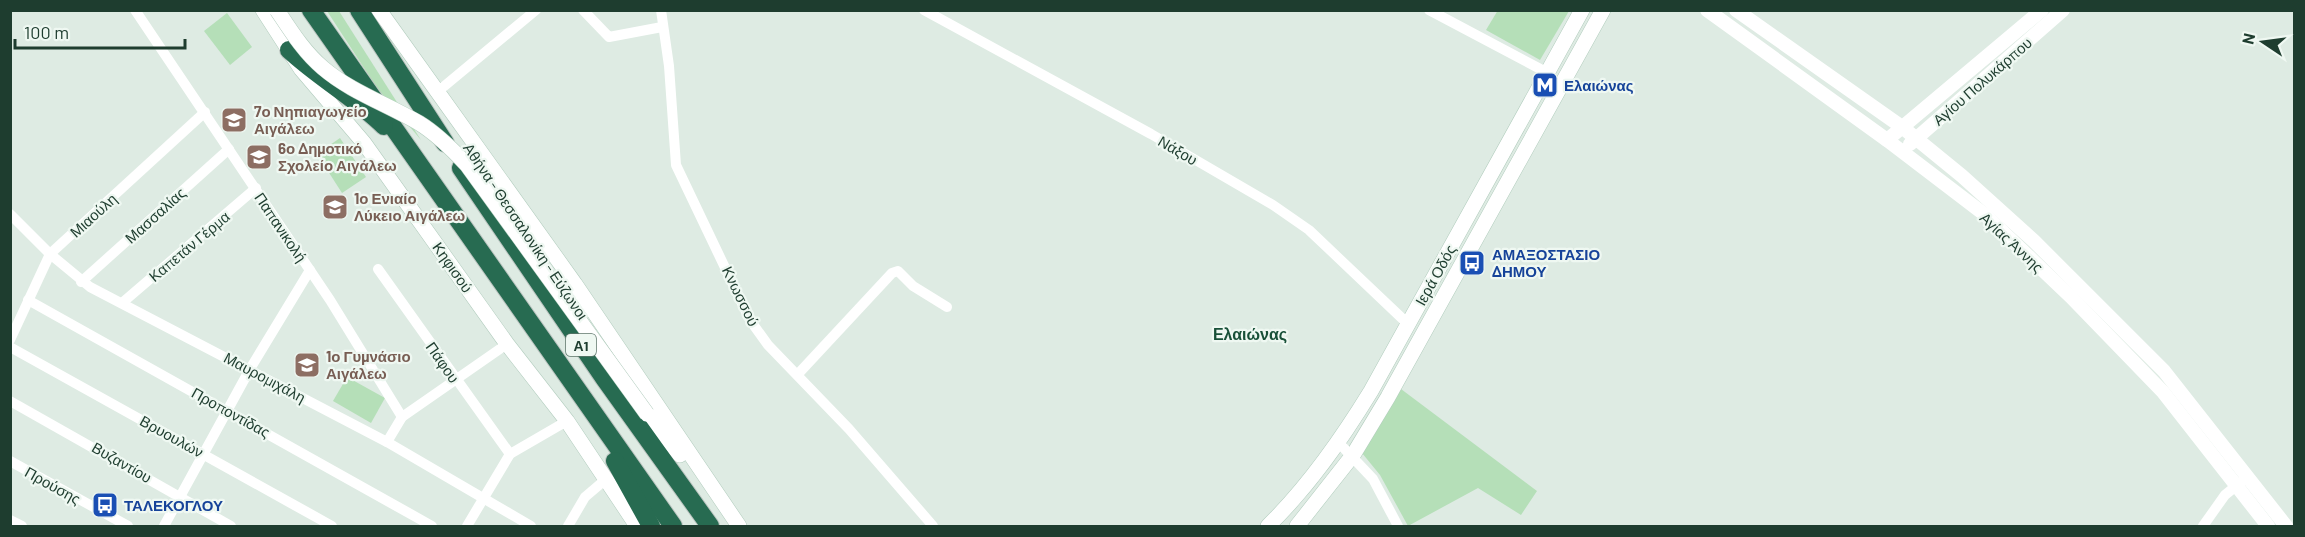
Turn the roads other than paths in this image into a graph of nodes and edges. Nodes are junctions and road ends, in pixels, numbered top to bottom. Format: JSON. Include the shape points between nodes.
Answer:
{"nodes":[{"id":1,"x":135,"y":10,"type":"edge"},
{"id":2,"x":263,"y":10,"type":"edge"},
{"id":3,"x":278,"y":10,"type":"edge"},
{"id":4,"x":311,"y":10,"type":"edge"},
{"id":5,"x":359,"y":10,"type":"edge"},
{"id":6,"x":371,"y":10,"type":"edge"},
{"id":7,"x":379,"y":10,"type":"edge"},
{"id":8,"x":536,"y":10,"type":"edge"},
{"id":9,"x":583,"y":10,"type":"edge"},
{"id":10,"x":661,"y":10,"type":"edge"},
{"id":11,"x":924,"y":10,"type":"edge"},
{"id":12,"x":1429,"y":10,"type":"edge"},
{"id":13,"x":1582,"y":10,"type":"edge"},
{"id":14,"x":1603,"y":10,"type":"edge"},
{"id":15,"x":1707,"y":10,"type":"edge"},
{"id":16,"x":1736,"y":10,"type":"edge"},
{"id":17,"x":2042,"y":10,"type":"edge"},
{"id":18,"x":2063,"y":10,"type":"edge"},
{"id":19,"x":662,"y":27,"type":"junction"},
{"id":20,"x":289,"y":50,"type":"junction"},
{"id":21,"x":1546,"y":72,"type":"junction"},
{"id":22,"x":436,"y":93,"type":"junction"},
{"id":23,"x":418,"y":102,"type":"junction"},
{"id":24,"x":205,"y":112,"type":"junction"},
{"id":25,"x":1902,"y":127,"type":"junction"},
{"id":26,"x":1916,"y":138,"type":"junction"},
{"id":27,"x":1887,"y":140,"type":"junction"},
{"id":28,"x":229,"y":148,"type":"junction"},
{"id":29,"x":409,"y":149,"type":"junction"},
{"id":30,"x":1901,"y":151,"type":"junction"},
{"id":31,"x":256,"y":189,"type":"junction"},
{"id":32,"x":10,"y":214,"type":"edge"},
{"id":33,"x":50,"y":254,"type":"junction"},
{"id":34,"x":378,"y":269,"type":"dead end"},
{"id":35,"x":310,"y":270,"type":"junction"},
{"id":36,"x":81,"y":282,"type":"junction"},
{"id":37,"x":28,"y":300,"type":"junction"},
{"id":38,"x":122,"y":303,"type":"junction"},
{"id":39,"x":947,"y":307,"type":"dead end"},
{"id":40,"x":1408,"y":324,"type":"junction"},
{"id":41,"x":10,"y":340,"type":"edge"},
{"id":42,"x":507,"y":344,"type":"junction"},
{"id":43,"x":10,"y":347,"type":"edge"},
{"id":44,"x":250,"y":369,"type":"junction"},
{"id":45,"x":798,"y":374,"type":"junction"},
{"id":46,"x":456,"y":380,"type":"junction"},
{"id":47,"x":579,"y":394,"type":"junction"},
{"id":48,"x":10,"y":401,"type":"edge"},
{"id":49,"x":228,"y":411,"type":"junction"},
{"id":50,"x":647,"y":414,"type":"junction"},
{"id":51,"x":402,"y":417,"type":"junction"},
{"id":52,"x":567,"y":421,"type":"junction"},
{"id":53,"x":387,"y":442,"type":"junction"},
{"id":54,"x":1339,"y":443,"type":"junction"},
{"id":55,"x":203,"y":454,"type":"junction"},
{"id":56,"x":510,"y":454,"type":"junction"},
{"id":57,"x":1353,"y":455,"type":"junction"},
{"id":58,"x":10,"y":460,"type":"edge"},
{"id":59,"x":2249,"y":476,"type":"junction"},
{"id":60,"x":605,"y":480,"type":"junction"},
{"id":61,"x":2238,"y":484,"type":"junction"},
{"id":62,"x":683,"y":488,"type":"junction"},
{"id":63,"x":180,"y":496,"type":"junction"},
{"id":64,"x":483,"y":499,"type":"junction"},
{"id":65,"x":10,"y":520,"type":"edge"},
{"id":66,"x":22,"y":526,"type":"edge"},
{"id":67,"x":128,"y":526,"type":"edge"},
{"id":68,"x":164,"y":526,"type":"edge"},
{"id":69,"x":231,"y":526,"type":"edge"},
{"id":70,"x":332,"y":526,"type":"edge"},
{"id":71,"x":432,"y":526,"type":"edge"},
{"id":72,"x":467,"y":526,"type":"edge"},
{"id":73,"x":531,"y":526,"type":"edge"},
{"id":74,"x":568,"y":526,"type":"edge"},
{"id":75,"x":638,"y":526,"type":"edge"},
{"id":76,"x":651,"y":526,"type":"edge"},
{"id":77,"x":674,"y":526,"type":"edge"},
{"id":78,"x":710,"y":526,"type":"edge"},
{"id":79,"x":737,"y":526,"type":"edge"},
{"id":80,"x":933,"y":526,"type":"edge"},
{"id":81,"x":1268,"y":526,"type":"edge"},
{"id":82,"x":1297,"y":526,"type":"edge"},
{"id":83,"x":1398,"y":526,"type":"edge"},
{"id":84,"x":2203,"y":526,"type":"edge"},
{"id":85,"x":2268,"y":526,"type":"edge"},
{"id":86,"x":2286,"y":526,"type":"edge"}],
"edges":[{"from":1,"to":24,"type":"street","name":"Παπανικολή"},
{"from":2,"to":20,"type":"main road","name":"Κηφισού"},
{"from":3,"to":50,"type":"main road","bridge":true,"via":[[305,50],[322,67],[447,143],[467,165]]},
{"from":4,"to":29,"type":"highway","number":"Α1"},
{"from":5,"to":23,"type":"highway","name":"Αθήνα - Θεσσαλονίκη - Εύζωνοι","number":"Α1"},
{"from":6,"to":23,"type":"highway"},
{"from":7,"to":22,"type":"main road"},
{"from":8,"to":22,"type":"street"},
{"from":9,"to":19,"type":"street","via":[[609,37]]},
{"from":10,"to":19,"type":"street","name":"Κνωσσού"},
{"from":11,"to":40,"type":"street","name":"Νάξου","via":[[1273,205],[1310,230]]},
{"from":12,"to":21,"type":"street"},
{"from":13,"to":21,"type":"main road","name":"Ιερά Οδός"},
{"from":14,"to":57,"type":"main road","name":"Ιερά Οδός"},
{"from":15,"to":27,"type":"street","name":"Αγίας Άννης"},
{"from":16,"to":25,"type":"street","name":"Αγίας Άννης"},
{"from":17,"to":25,"type":"street","name":"Αγίου Πολυκάρπου"},
{"from":18,"to":26,"type":"street","name":"Αγίου Πολυκάρπου"},
{"from":19,"to":45,"type":"street","name":"Κνωσσού","via":[[669,66],[676,165],[750,320],[768,345]]},
{"from":20,"to":29,"type":"highway","via":[[324,81],[368,110]]},
{"from":20,"to":42,"type":"main road","name":"Κηφισού","via":[[321,95],[364,143]]},
{"from":21,"to":40,"type":"main road","name":"Ιερά Οδός"},
{"from":22,"to":79,"type":"main road","via":[[575,284]]},
{"from":23,"to":62,"type":"highway","name":"Αθήνα - Θεσσαλονίκη - Εύζωνοι","number":"Α1"},
{"from":24,"to":28,"type":"street","name":"Παπανικολή"},
{"from":24,"to":33,"type":"street","name":"Μιαούλη"},
{"from":25,"to":26,"type":"street","name":"Αγίας Άννης"},
{"from":25,"to":27,"type":"street","name":"Αγίου Πολυκάρπου"},
{"from":26,"to":30,"type":"street","name":"Αγίου Πολυκάρπου"},
{"from":26,"to":59,"type":"street","name":"Αγίας Άννης","via":[[2034,241],[2164,370]]},
{"from":27,"to":30,"type":"street","name":"Αγίας Άννης"},
{"from":28,"to":31,"type":"street","name":"Παπανικολή"},
{"from":28,"to":36,"type":"street","name":"Μασσαλίας"},
{"from":29,"to":47,"type":"highway","number":"Α1"},
{"from":30,"to":61,"type":"street","name":"Αγίας Άννης","via":[[1984,214],[2071,297],[2163,392]]},
{"from":31,"to":35,"type":"street","name":"Παπανικολή"},
{"from":31,"to":38,"type":"street","name":"Καπετάν Γέρμα"},
{"from":32,"to":33,"type":"street","name":"Μαυρομιχάλη"},
{"from":33,"to":36,"type":"street","name":"Μαυρομιχάλη"},
{"from":33,"to":37,"type":"street","name":"Μιαούλη"},
{"from":34,"to":46,"type":"street","name":"Πάφου"},
{"from":35,"to":44,"type":"street"},
{"from":35,"to":51,"type":"street","name":"Παπανικολή"},
{"from":36,"to":38,"type":"street","name":"Μαυρομιχάλη"},
{"from":37,"to":41,"type":"street","name":"Μιαούλη"},
{"from":37,"to":49,"type":"street","name":"Προποντίδας"},
{"from":38,"to":44,"type":"street","name":"Μαυρομιχάλη"},
{"from":39,"to":45,"type":"street","via":[[898,271],[892,273]]},
{"from":40,"to":54,"type":"main road","name":"Ιερά Οδός"},
{"from":42,"to":46,"type":"street"},
{"from":42,"to":52,"type":"main road","name":"Κηφισού"},
{"from":43,"to":55,"type":"street","name":"Βρυουλών"},
{"from":44,"to":49,"type":"street"},
{"from":44,"to":53,"type":"street","name":"Μαυρομιχάλη"},
{"from":45,"to":80,"type":"street","name":"Κνωσσού"},
{"from":46,"to":51,"type":"street"},
{"from":46,"to":56,"type":"street","name":"Πάφου"},
{"from":47,"to":76,"type":"highway"},
{"from":47,"to":77,"type":"highway","number":"Α1"},
{"from":48,"to":63,"type":"street","name":"Βυζαντίου"},
{"from":49,"to":55,"type":"street"},
{"from":49,"to":71,"type":"street","name":"Προποντίδας"},
{"from":50,"to":62,"type":"highway"},
{"from":50,"to":79,"type":"main road"},
{"from":51,"to":53,"type":"street"},
{"from":52,"to":56,"type":"street"},
{"from":52,"to":60,"type":"main road","name":"Κηφισού"},
{"from":53,"to":64,"type":"street","name":"Μαυρομιχάλη"},
{"from":54,"to":57,"type":"street"},
{"from":54,"to":81,"type":"main road","name":"Ιερά Οδός"},
{"from":55,"to":63,"type":"street"},
{"from":55,"to":70,"type":"street","name":"Βρυουλών"},
{"from":56,"to":64,"type":"street"},
{"from":57,"to":82,"type":"main road","name":"Ιερά Οδός"},
{"from":57,"to":83,"type":"street","via":[[1373,479]]},
{"from":58,"to":67,"type":"street","name":"Προύσης"},
{"from":59,"to":61,"type":"street"},
{"from":59,"to":86,"type":"street","name":"Αγίας Άννης"},
{"from":60,"to":74,"type":"street","via":[[585,496]]},
{"from":60,"to":75,"type":"main road","name":"Κηφισού"},
{"from":61,"to":84,"type":"street"},
{"from":61,"to":85,"type":"street","name":"Αγίας Άννης"},
{"from":62,"to":78,"type":"highway","name":"Αθήνα - Θεσσαλονίκη - Εύζωνοι","number":"Α1"},
{"from":63,"to":68,"type":"street"},
{"from":63,"to":69,"type":"street","name":"Βυζαντίου"},
{"from":64,"to":72,"type":"street"},
{"from":64,"to":73,"type":"street","name":"Μαυρομιχάλη"},
{"from":65,"to":66,"type":"street"}]}
